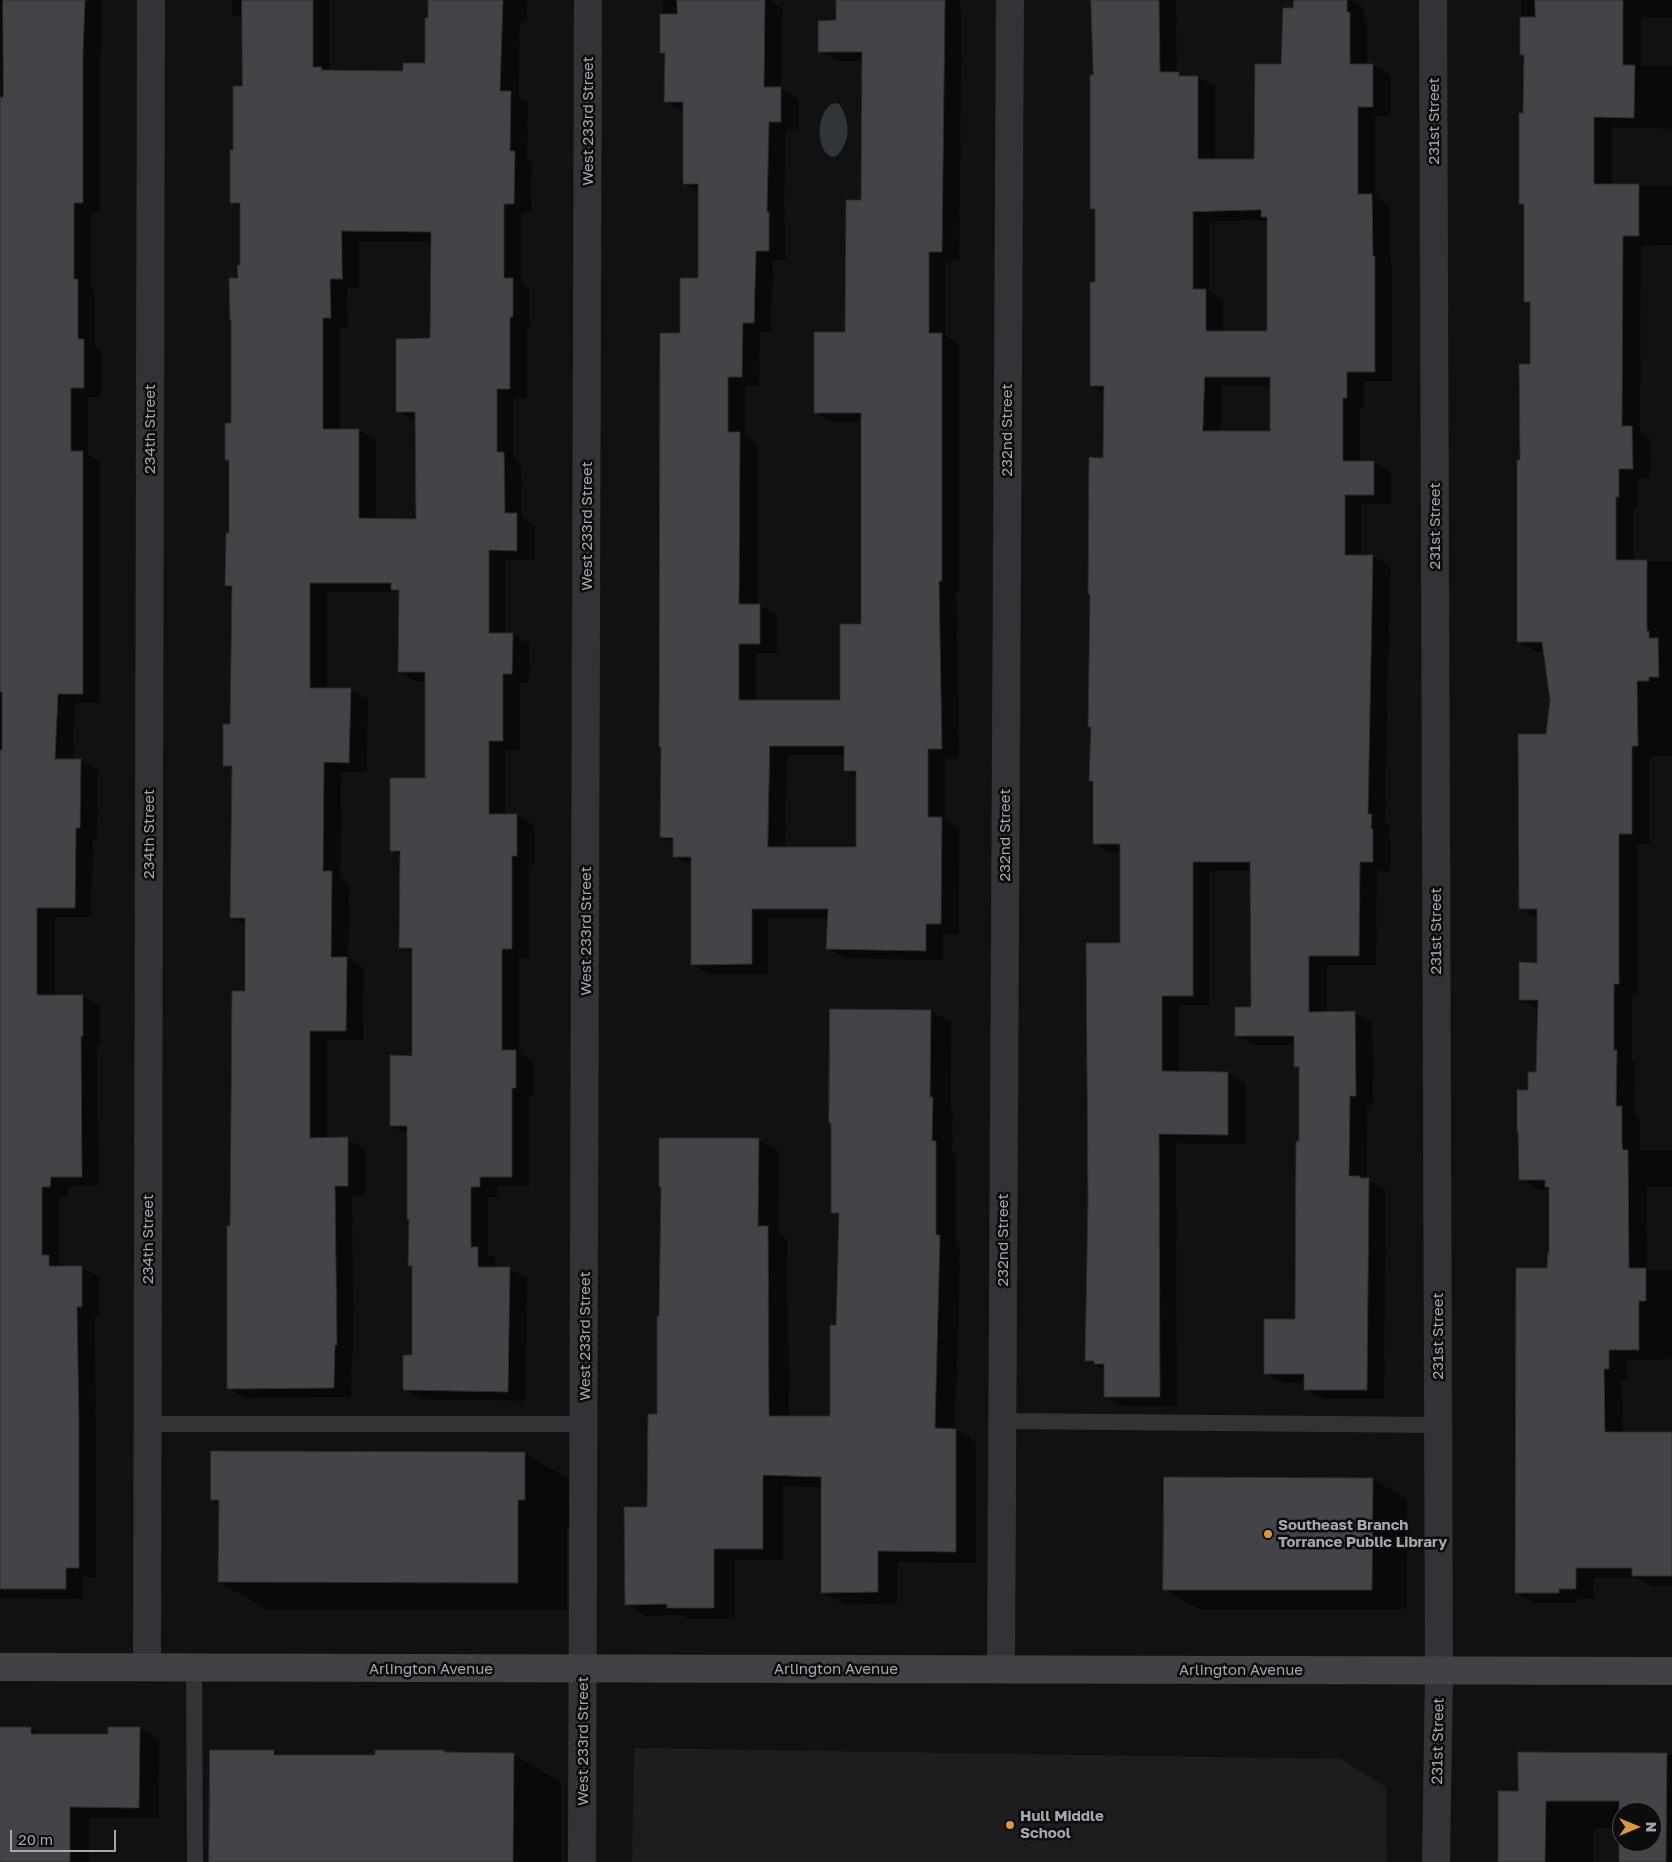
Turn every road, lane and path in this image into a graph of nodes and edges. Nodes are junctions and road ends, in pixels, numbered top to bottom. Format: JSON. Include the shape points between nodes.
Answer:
{"nodes":[{"id":1,"x":151,"y":0,"type":"edge"},
{"id":2,"x":588,"y":0,"type":"edge"},
{"id":3,"x":1010,"y":0,"type":"edge"},
{"id":4,"x":1433,"y":0,"type":"edge"},
{"id":5,"x":1002,"y":1421,"type":"junction"},
{"id":6,"x":147,"y":1424,"type":"junction"},
{"id":7,"x":584,"y":1424,"type":"junction"},
{"id":8,"x":1438,"y":1425,"type":"junction"},
{"id":9,"x":0,"y":1667,"type":"edge"},
{"id":10,"x":147,"y":1668,"type":"junction"},
{"id":11,"x":194,"y":1668,"type":"junction"},
{"id":12,"x":584,"y":1669,"type":"junction"},
{"id":13,"x":1001,"y":1669,"type":"junction"},
{"id":14,"x":1439,"y":1671,"type":"junction"},
{"id":15,"x":1672,"y":1671,"type":"edge"},
{"id":16,"x":195,"y":1862,"type":"edge"},
{"id":17,"x":582,"y":1862,"type":"edge"},
{"id":18,"x":1436,"y":1862,"type":"edge"}],
"edges":[{"from":1,"to":6,"type":"street","name":"234th Street"},
{"from":2,"to":7,"type":"street","name":"West 233rd Street"},
{"from":3,"to":5,"type":"street","name":"232nd Street"},
{"from":4,"to":8,"type":"street","name":"231st Street"},
{"from":5,"to":8,"type":"lane"},
{"from":5,"to":13,"type":"street","name":"232nd Street"},
{"from":6,"to":7,"type":"lane"},
{"from":6,"to":10,"type":"street","name":"234th Street"},
{"from":7,"to":12,"type":"street","name":"West 233rd Street"},
{"from":8,"to":14,"type":"street","name":"231st Street"},
{"from":9,"to":10,"type":"main road","name":"Arlington Avenue"},
{"from":10,"to":11,"type":"main road","name":"Arlington Avenue"},
{"from":11,"to":12,"type":"main road","name":"Arlington Avenue"},
{"from":11,"to":16,"type":"lane"},
{"from":12,"to":13,"type":"main road","name":"Arlington Avenue"},
{"from":12,"to":17,"type":"street","name":"West 233rd Street"},
{"from":13,"to":14,"type":"main road","name":"Arlington Avenue"},
{"from":14,"to":15,"type":"main road","name":"Arlington Avenue"},
{"from":14,"to":18,"type":"street","name":"231st Street"}]}
